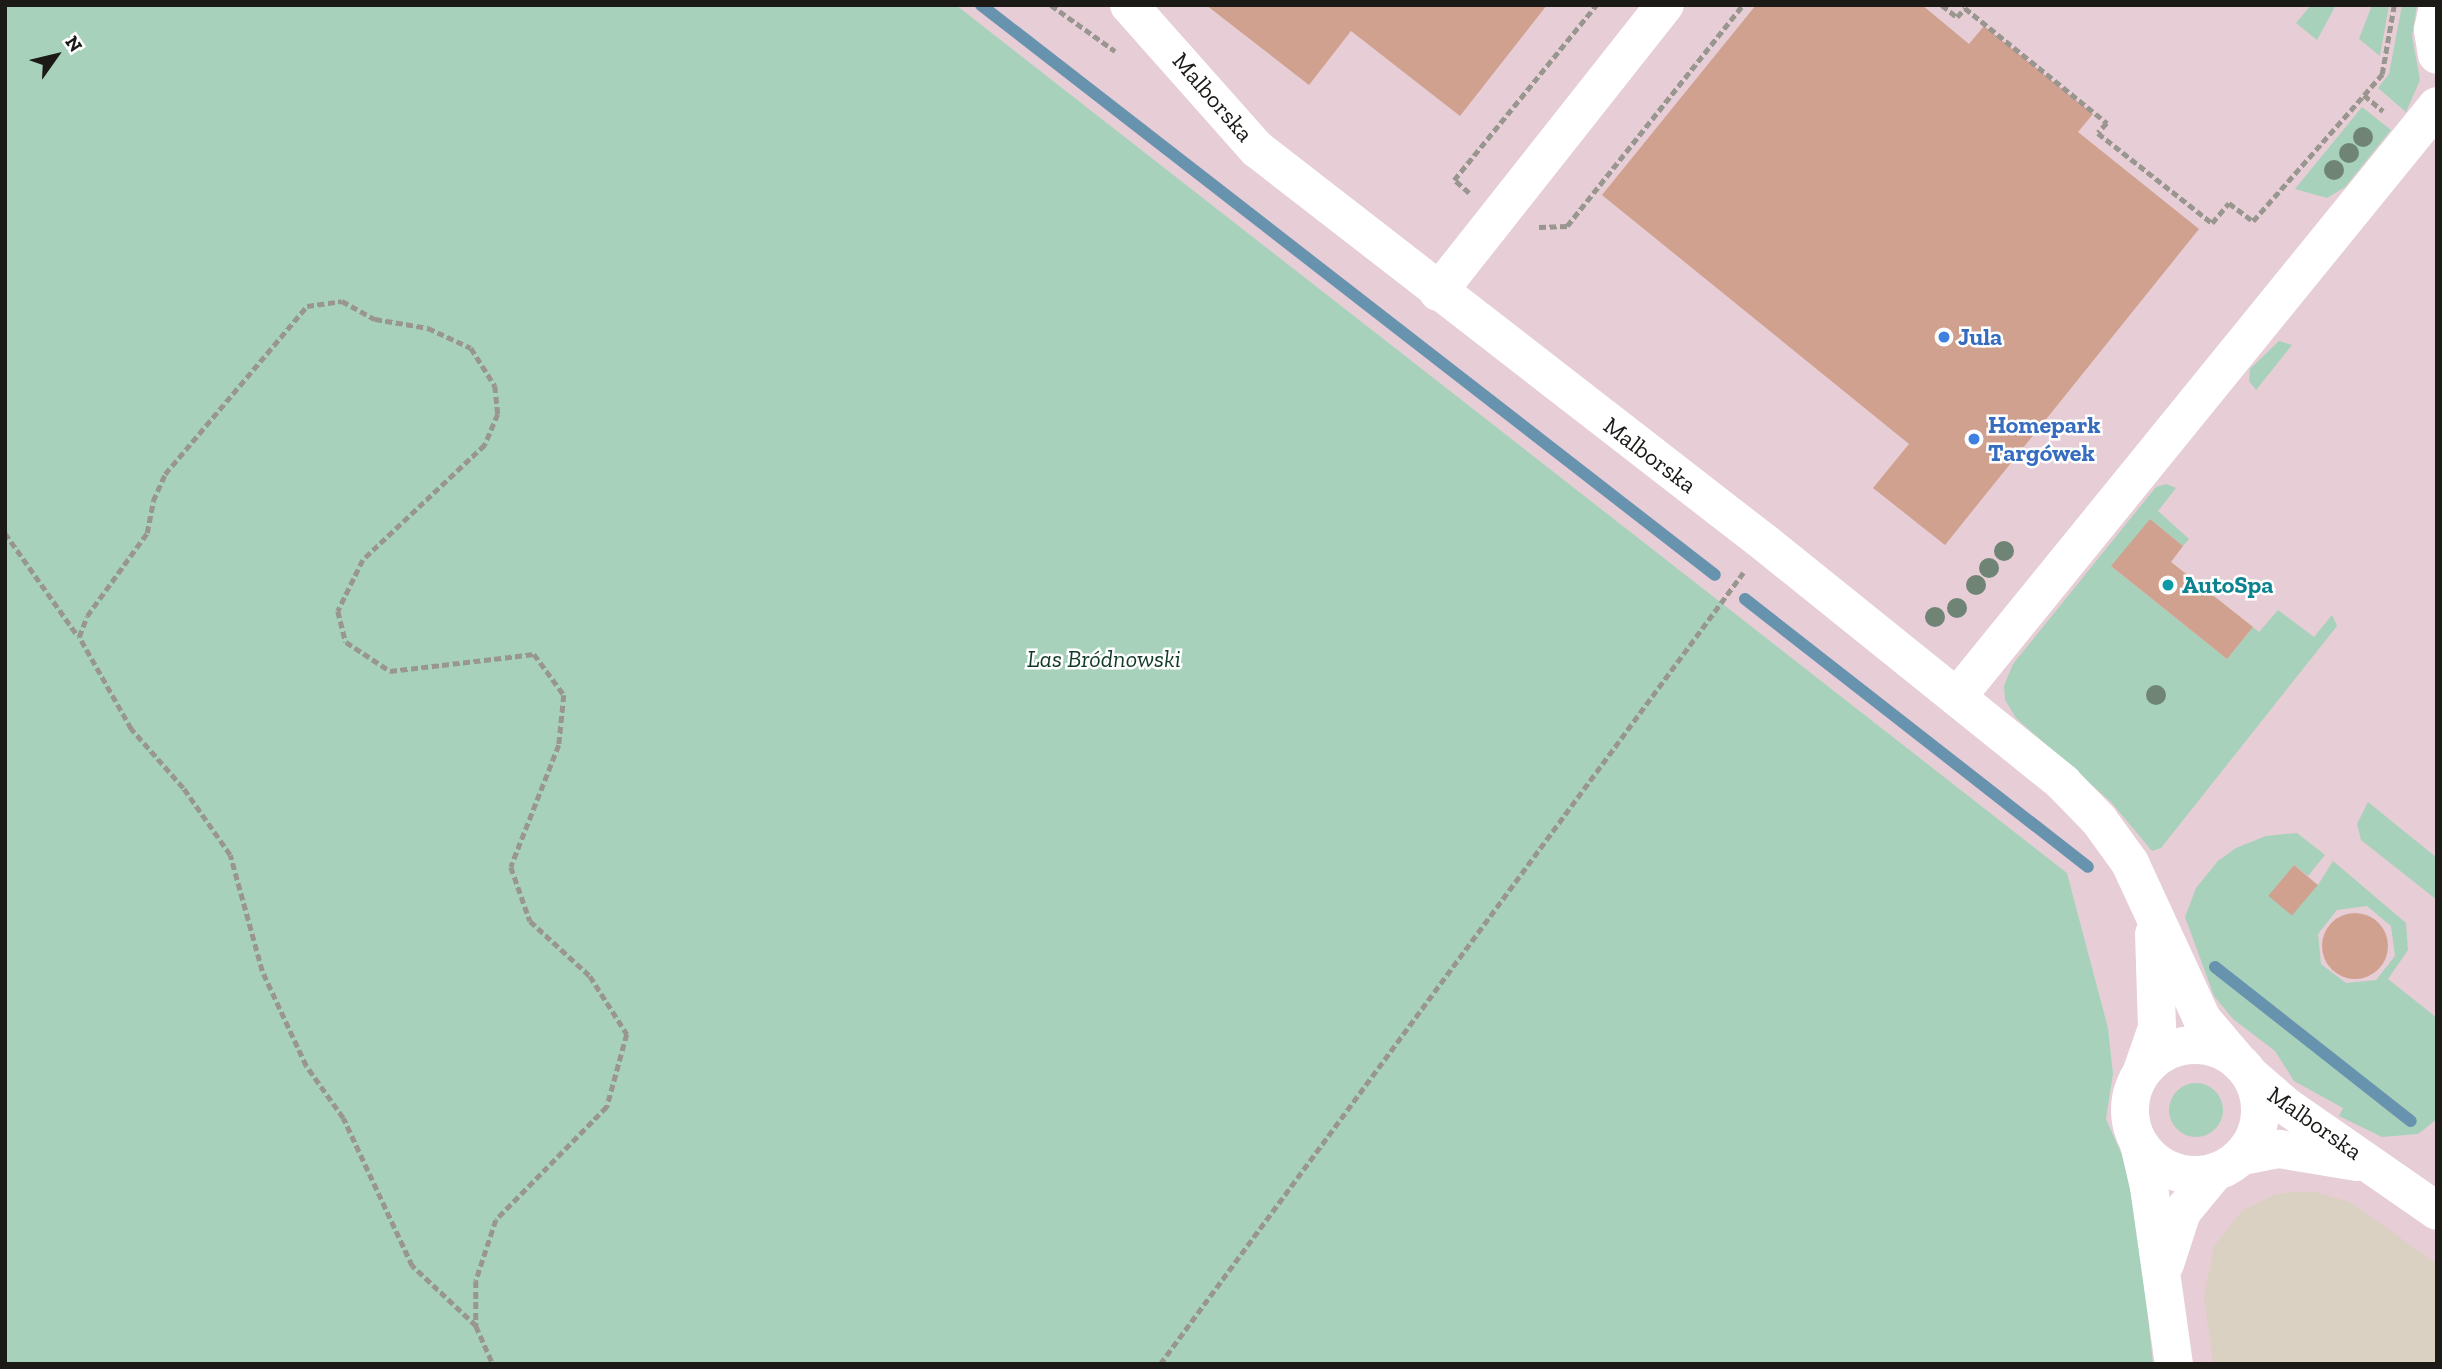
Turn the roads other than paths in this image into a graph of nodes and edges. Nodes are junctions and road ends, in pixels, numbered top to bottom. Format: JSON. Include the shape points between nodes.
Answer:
{"nodes":[{"id":1,"x":1129,"y":5,"type":"edge"},
{"id":2,"x":1665,"y":5,"type":"edge"},
{"id":3,"x":2437,"y":11,"type":"edge"},
{"id":4,"x":2437,"y":55,"type":"edge"},
{"id":5,"x":2437,"y":106,"type":"edge"},
{"id":6,"x":1438,"y":292,"type":"junction"},
{"id":7,"x":1957,"y":697,"type":"junction"},
{"id":8,"x":2153,"y":918,"type":"junction"},
{"id":9,"x":2243,"y":1067,"type":"junction"},
{"id":10,"x":2142,"y":1071,"type":"junction"},
{"id":11,"x":2138,"y":1144,"type":"junction"},
{"id":12,"x":2228,"y":1165,"type":"junction"},
{"id":13,"x":2381,"y":1168,"type":"junction"},
{"id":14,"x":2437,"y":1210,"type":"edge"},
{"id":15,"x":2162,"y":1271,"type":"junction"},
{"id":16,"x":2174,"y":1364,"type":"edge"}],
"edges":[{"from":1,"to":6,"type":"street","name":"Malborska","via":[[1257,149]]},
{"from":2,"to":6,"type":"street"},
{"from":3,"to":4,"type":"street","via":[[2433,30]]},
{"from":5,"to":7,"type":"street"},
{"from":6,"to":7,"type":"street","name":"Malborska"},
{"from":7,"to":8,"type":"street","name":"Malborska","via":[[2063,783],[2099,820],[2130,863]]},
{"from":8,"to":9,"type":"street","name":"Malborska","via":[[2202,1018]]},
{"from":8,"to":10,"type":"street","name":"Malborska","via":[[2158,1011]]},
{"from":9,"to":10,"type":"street","via":[[2204,1045],[2181,1046],[2160,1055]]},
{"from":9,"to":12,"type":"street","via":[[2260,1098],[2260,1123]]},
{"from":9,"to":13,"type":"street","name":"Malborska","via":[[2286,1106]]},
{"from":10,"to":11,"type":"street","via":[[2130,1101]]},
{"from":11,"to":12,"type":"street","via":[[2155,1162],[2177,1174]]},
{"from":11,"to":15,"type":"street"},
{"from":12,"to":13,"type":"street","name":"Malborska","via":[[2279,1149],[2304,1150]]},
{"from":12,"to":15,"type":"street","via":[[2182,1212]]},
{"from":13,"to":14,"type":"street","name":"Malborska"},
{"from":15,"to":16,"type":"street"}]}
